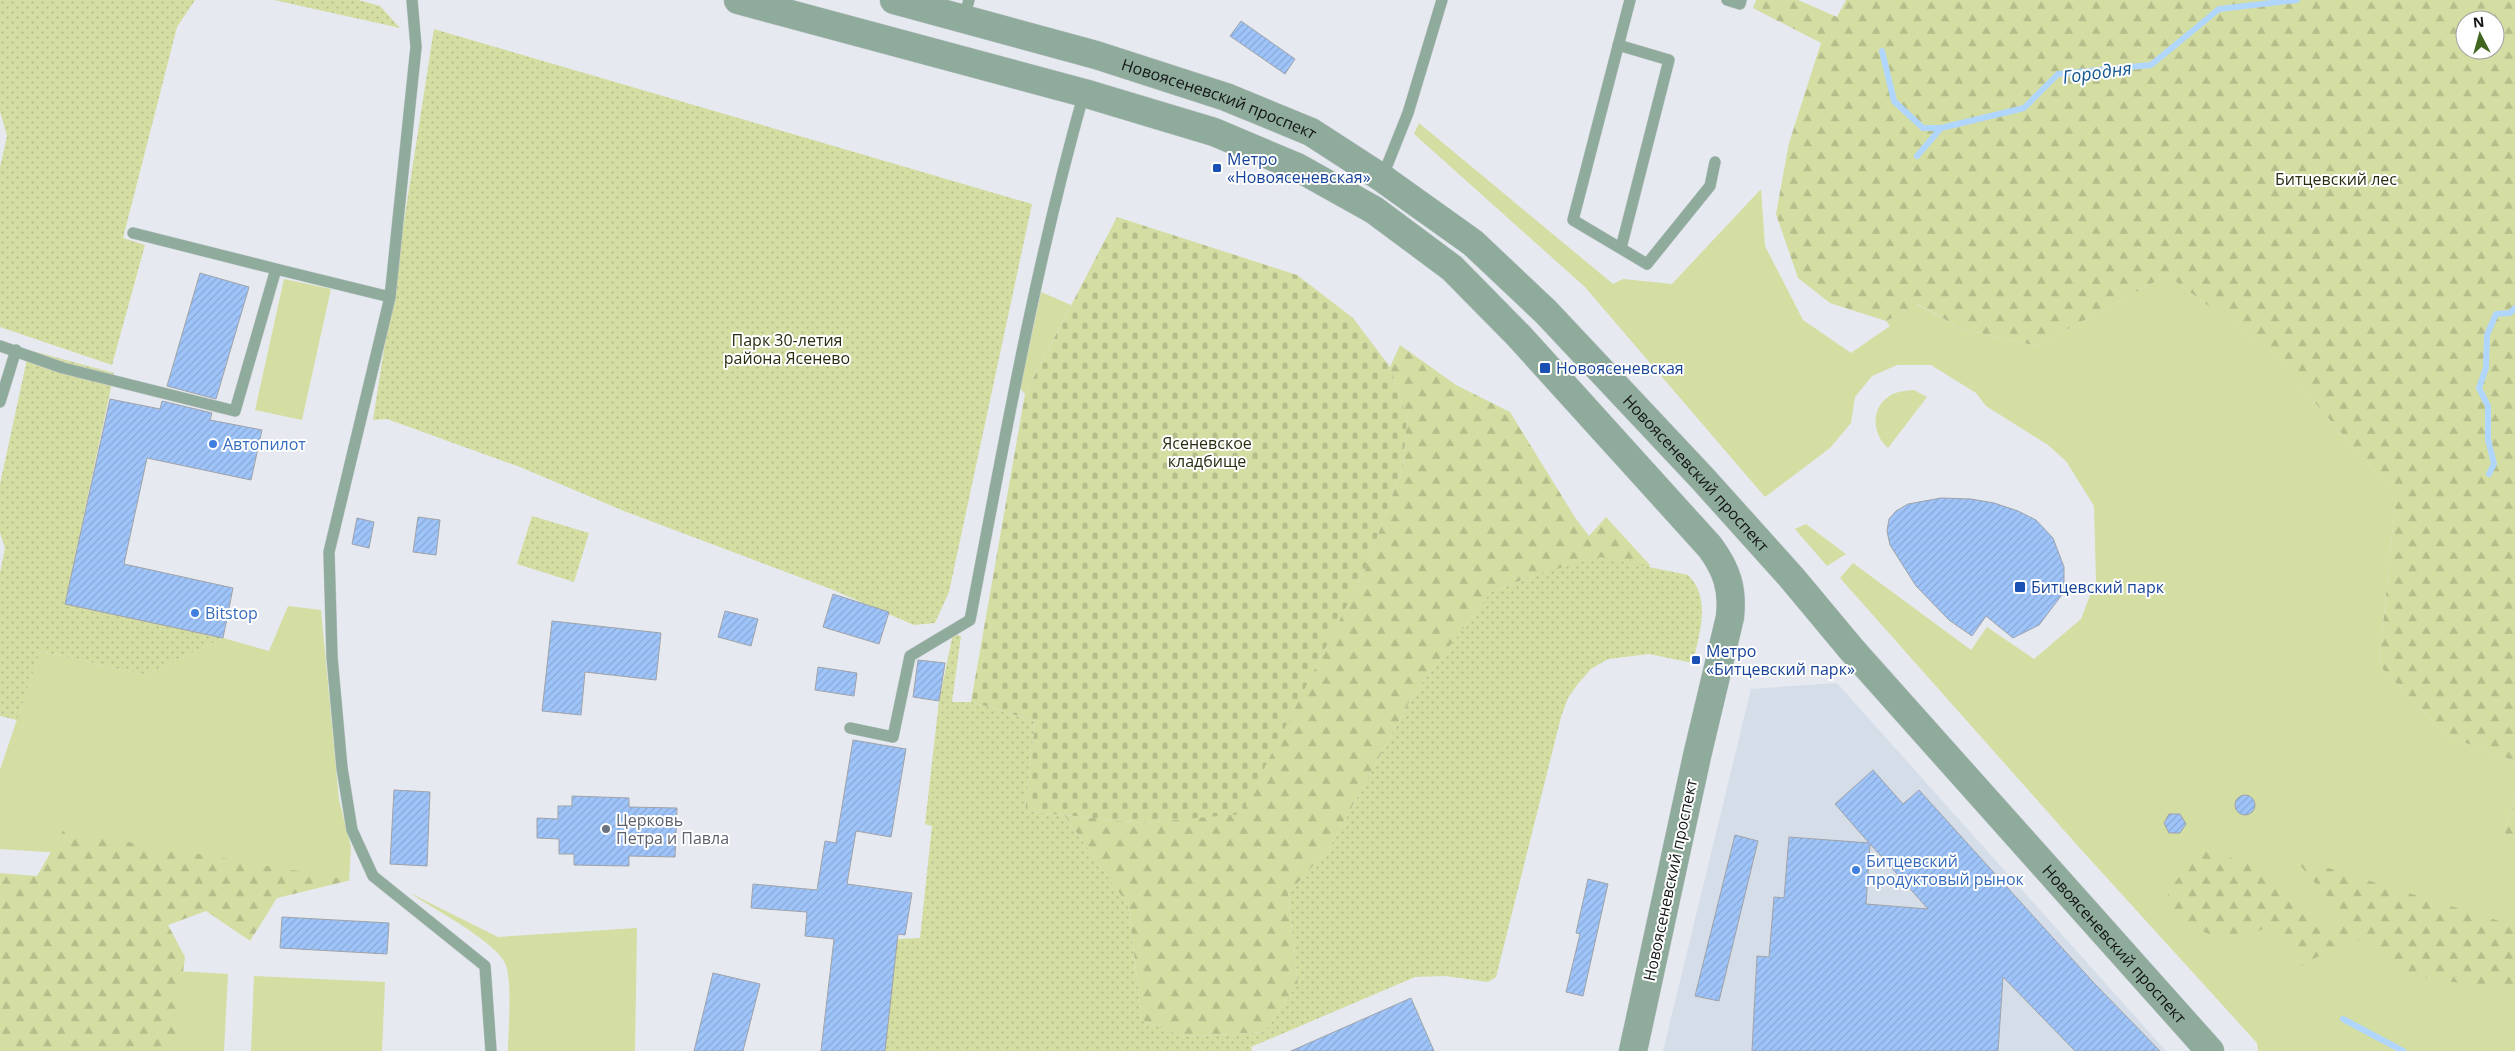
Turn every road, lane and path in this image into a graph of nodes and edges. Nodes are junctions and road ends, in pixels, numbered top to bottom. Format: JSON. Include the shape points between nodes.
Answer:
{"nodes":[{"id":1,"x":412,"y":0,"type":"edge"},
{"id":2,"x":738,"y":0,"type":"edge"},
{"id":3,"x":894,"y":0,"type":"edge"},
{"id":4,"x":1442,"y":0,"type":"edge"},
{"id":5,"x":1630,"y":0,"type":"edge"},
{"id":6,"x":1727,"y":0,"type":"edge"},
{"id":7,"x":1741,"y":0,"type":"edge"},
{"id":8,"x":966,"y":9,"type":"edge"},
{"id":9,"x":1618,"y":45,"type":"junction"},
{"id":10,"x":1084,"y":93,"type":"junction"},
{"id":11,"x":1714,"y":162,"type":"dead end"},
{"id":12,"x":1382,"y":178,"type":"junction"},
{"id":13,"x":133,"y":233,"type":"dead end"},
{"id":14,"x":1621,"y":248,"type":"junction"},
{"id":15,"x":276,"y":270,"type":"junction"},
{"id":16,"x":390,"y":298,"type":"junction"},
{"id":17,"x":0,"y":346,"type":"edge"},
{"id":18,"x":16,"y":350,"type":"junction"},
{"id":19,"x":0,"y":402,"type":"edge"},
{"id":20,"x":850,"y":728,"type":"dead end"},
{"id":21,"x":491,"y":1051,"type":"edge"},
{"id":22,"x":1634,"y":1051,"type":"edge"},
{"id":23,"x":2210,"y":1051,"type":"edge"}],
"edges":[{"from":1,"to":16,"type":"lane","via":[[416,47]]},
{"from":2,"to":10,"type":"street","name":"Новоясеневский проспект"},
{"from":3,"to":8,"type":"street","name":"Новоясеневский проспект"},
{"from":4,"to":12,"type":"lane","via":[[1408,113]]},
{"from":5,"to":9,"type":"lane"},
{"from":6,"to":7,"type":"lane","via":[[1740,4]]},
{"from":8,"to":12,"type":"street","name":"Новоясеневский проспект","via":[[1226,97],[1311,132]]},
{"from":9,"to":14,"type":"lane","via":[[1573,220]]},
{"from":9,"to":14,"type":"lane","via":[[1669,60]]},
{"from":10,"to":20,"type":"lane","via":[[1026,326],[970,620],[910,656],[893,737]]},
{"from":10,"to":22,"type":"street","name":"Новоясеневский проспект","via":[[1214,132],[1297,167],[1374,210],[1452,268],[1580,402],[1723,564],[1732,598],[1730,617]]},
{"from":11,"to":14,"type":"lane","via":[[1710,186],[1647,264]]},
{"from":12,"to":23,"type":"street","name":"Новоясеневский проспект","via":[[1474,243],[1546,312],[1716,492],[1852,650]]},
{"from":13,"to":15,"type":"lane"},
{"from":15,"to":16,"type":"lane"},
{"from":15,"to":18,"type":"lane","via":[[235,411],[63,368]]},
{"from":16,"to":21,"type":"lane","via":[[329,552],[332,656],[342,768],[352,830],[373,876],[485,966]]},
{"from":17,"to":18,"type":"lane"},
{"from":18,"to":19,"type":"lane"}]}
